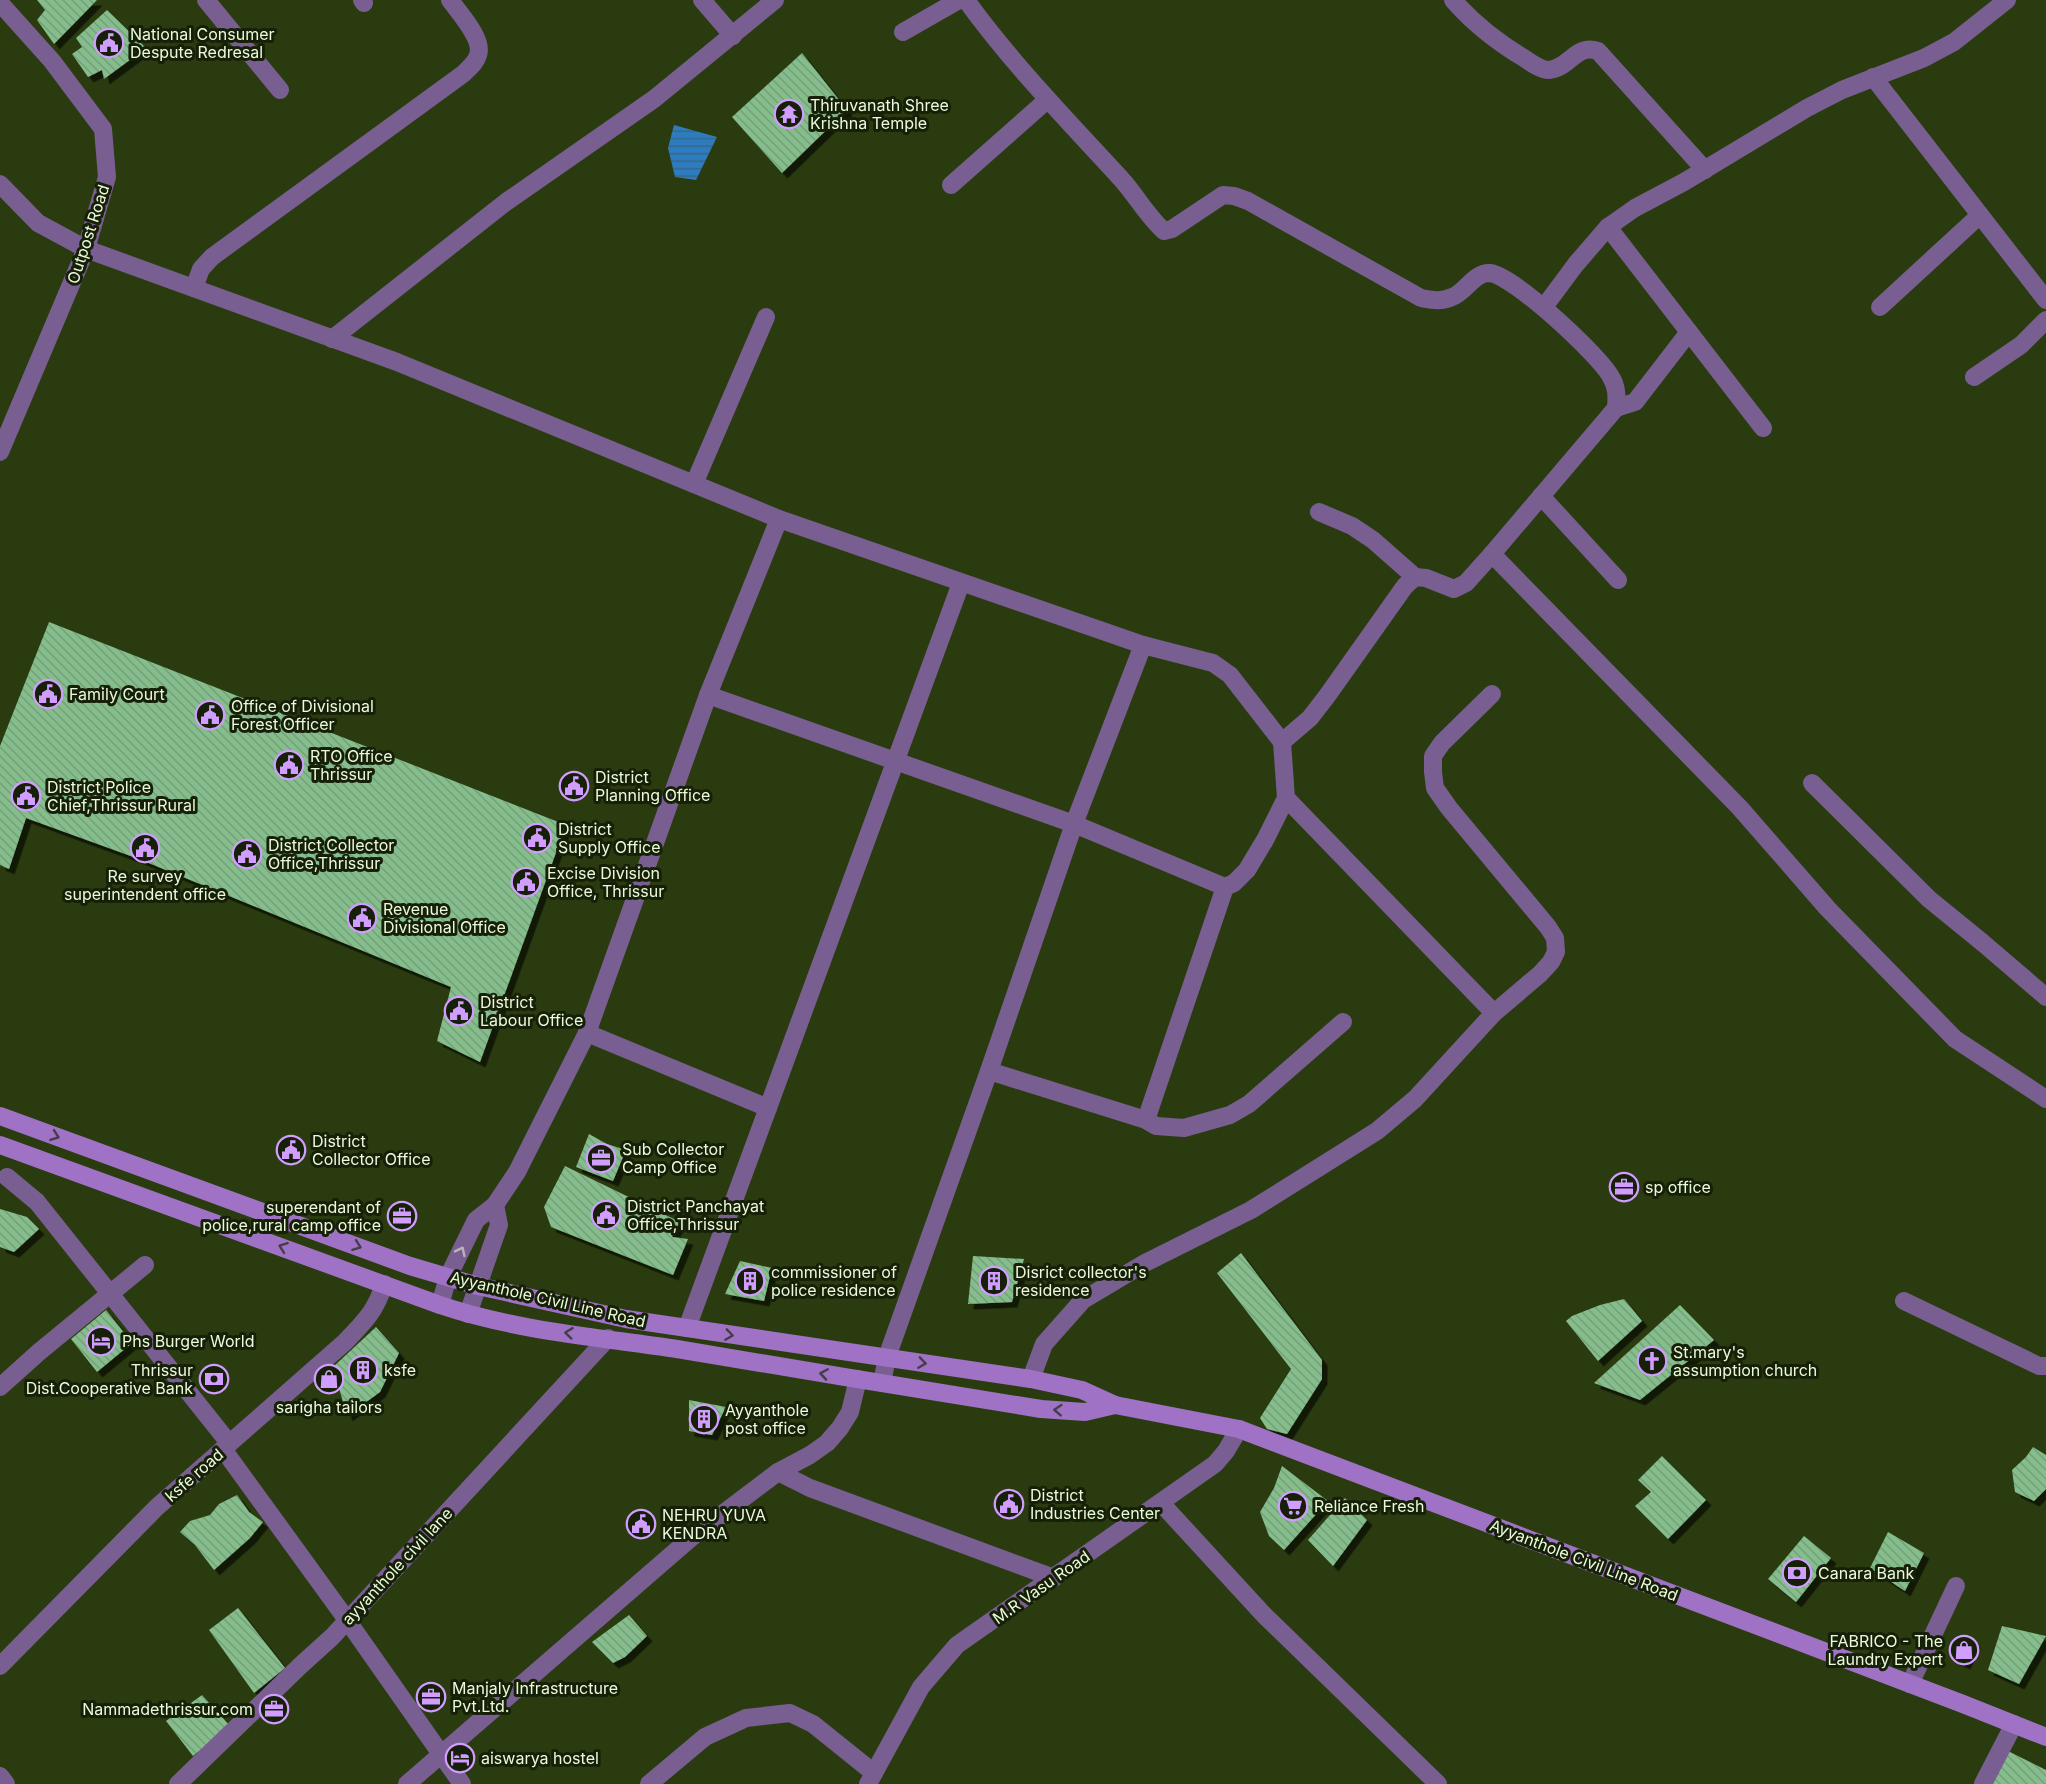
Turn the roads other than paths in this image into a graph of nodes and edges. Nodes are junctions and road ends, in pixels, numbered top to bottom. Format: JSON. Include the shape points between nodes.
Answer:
{"nodes":[{"id":1,"x":206,"y":0,"type":"edge"},
{"id":2,"x":450,"y":0,"type":"edge"},
{"id":3,"x":702,"y":0,"type":"edge"},
{"id":4,"x":776,"y":0,"type":"edge"},
{"id":5,"x":959,"y":0,"type":"edge"},
{"id":6,"x":966,"y":0,"type":"edge"},
{"id":7,"x":1453,"y":0,"type":"edge"},
{"id":8,"x":2007,"y":0,"type":"edge"},
{"id":9,"x":0,"y":3,"type":"edge"},
{"id":10,"x":903,"y":32,"type":"dead end"},
{"id":11,"x":733,"y":36,"type":"junction"},
{"id":12,"x":1874,"y":77,"type":"junction"},
{"id":13,"x":280,"y":90,"type":"dead end"},
{"id":14,"x":1047,"y":100,"type":"junction"},
{"id":15,"x":1705,"y":170,"type":"junction"},
{"id":16,"x":0,"y":184,"type":"edge"},
{"id":17,"x":951,"y":185,"type":"dead end"},
{"id":18,"x":1980,"y":215,"type":"junction"},
{"id":19,"x":1608,"y":227,"type":"junction"},
{"id":20,"x":86,"y":249,"type":"junction"},
{"id":21,"x":194,"y":288,"type":"junction"},
{"id":22,"x":2046,"y":300,"type":"edge"},
{"id":23,"x":1880,"y":306,"type":"dead end"},
{"id":24,"x":1544,"y":307,"type":"junction"},
{"id":25,"x":766,"y":317,"type":"dead end"},
{"id":26,"x":2046,"y":320,"type":"edge"},
{"id":27,"x":1689,"y":332,"type":"junction"},
{"id":28,"x":332,"y":339,"type":"junction"},
{"id":29,"x":1974,"y":377,"type":"dead end"},
{"id":30,"x":1616,"y":408,"type":"junction"},
{"id":31,"x":1763,"y":429,"type":"dead end"},
{"id":32,"x":0,"y":452,"type":"edge"},
{"id":33,"x":694,"y":484,"type":"junction"},
{"id":34,"x":1541,"y":496,"type":"junction"},
{"id":35,"x":1319,"y":512,"type":"dead end"},
{"id":36,"x":779,"y":519,"type":"junction"},
{"id":37,"x":1492,"y":554,"type":"junction"},
{"id":38,"x":1415,"y":577,"type":"junction"},
{"id":39,"x":1618,"y":580,"type":"dead end"},
{"id":40,"x":961,"y":583,"type":"junction"},
{"id":41,"x":1143,"y":645,"type":"junction"},
{"id":42,"x":1491,"y":694,"type":"dead end"},
{"id":43,"x":708,"y":695,"type":"junction"},
{"id":44,"x":1282,"y":742,"type":"junction"},
{"id":45,"x":896,"y":762,"type":"junction"},
{"id":46,"x":1812,"y":783,"type":"dead end"},
{"id":47,"x":1286,"y":798,"type":"junction"},
{"id":48,"x":1074,"y":824,"type":"junction"},
{"id":49,"x":1225,"y":887,"type":"junction"},
{"id":50,"x":2046,"y":997,"type":"edge"},
{"id":51,"x":1494,"y":1013,"type":"junction"},
{"id":52,"x":1343,"y":1022,"type":"dead end"},
{"id":53,"x":587,"y":1033,"type":"junction"},
{"id":54,"x":989,"y":1071,"type":"junction"},
{"id":55,"x":2046,"y":1100,"type":"edge"},
{"id":56,"x":768,"y":1108,"type":"junction"},
{"id":57,"x":0,"y":1116,"type":"edge"},
{"id":58,"x":1146,"y":1120,"type":"junction"},
{"id":59,"x":18,"y":1122,"type":"junction"},
{"id":60,"x":10,"y":1149,"type":"edge"},
{"id":61,"x":3,"y":1177,"type":"edge"},
{"id":62,"x":495,"y":1205,"type":"junction"},
{"id":63,"x":145,"y":1265,"type":"dead end"},
{"id":64,"x":448,"y":1277,"type":"junction"},
{"id":65,"x":384,"y":1284,"type":"junction"},
{"id":66,"x":478,"y":1286,"type":"junction"},
{"id":67,"x":110,"y":1295,"type":"junction"},
{"id":68,"x":1904,"y":1301,"type":"dead end"},
{"id":69,"x":441,"y":1305,"type":"junction"},
{"id":70,"x":468,"y":1314,"type":"junction"},
{"id":71,"x":687,"y":1328,"type":"junction"},
{"id":72,"x":608,"y":1338,"type":"junction"},
{"id":73,"x":887,"y":1357,"type":"junction"},
{"id":74,"x":2046,"y":1366,"type":"edge"},
{"id":75,"x":858,"y":1379,"type":"junction"},
{"id":76,"x":1031,"y":1379,"type":"junction"},
{"id":77,"x":882,"y":1383,"type":"junction"},
{"id":78,"x":0,"y":1387,"type":"edge"},
{"id":79,"x":1115,"y":1405,"type":"junction"},
{"id":80,"x":1239,"y":1430,"type":"junction"},
{"id":81,"x":226,"y":1446,"type":"junction"},
{"id":82,"x":777,"y":1472,"type":"junction"},
{"id":83,"x":1161,"y":1503,"type":"junction"},
{"id":84,"x":1054,"y":1578,"type":"junction"},
{"id":85,"x":1956,"y":1586,"type":"dead end"},
{"id":86,"x":347,"y":1620,"type":"junction"},
{"id":87,"x":0,"y":1666,"type":"edge"},
{"id":88,"x":1910,"y":1684,"type":"junction"},
{"id":89,"x":2013,"y":1724,"type":"junction"},
{"id":90,"x":2046,"y":1737,"type":"edge"},
{"id":91,"x":440,"y":1755,"type":"junction"},
{"id":92,"x":0,"y":1776,"type":"edge"},
{"id":93,"x":871,"y":1778,"type":"edge"},
{"id":94,"x":1429,"y":1781,"type":"edge"},
{"id":95,"x":6,"y":1784,"type":"edge"},
{"id":96,"x":178,"y":1784,"type":"edge"},
{"id":97,"x":407,"y":1784,"type":"edge"},
{"id":98,"x":462,"y":1784,"type":"edge"},
{"id":99,"x":649,"y":1784,"type":"edge"},
{"id":100,"x":1983,"y":1784,"type":"edge"}],
"edges":[{"from":1,"to":13,"type":"street"},
{"from":2,"to":21,"type":"street","via":[[479,41],[480,52],[475,62],[212,257],[201,269]]},
{"from":3,"to":11,"type":"street"},
{"from":4,"to":11,"type":"street"},
{"from":5,"to":10,"type":"street"},
{"from":6,"to":14,"type":"street"},
{"from":7,"to":15,"type":"street","via":[[1480,29],[1548,70],[1582,50],[1598,51]]},
{"from":8,"to":12,"type":"street","via":[[1954,42]]},
{"from":9,"to":20,"type":"street","name":"Outpost Road","via":[[52,61],[103,129],[107,177]]},
{"from":11,"to":28,"type":"street","via":[[654,99],[506,201]]},
{"from":12,"to":15,"type":"street","via":[[1807,108]]},
{"from":12,"to":18,"type":"street"},
{"from":14,"to":17,"type":"street"},
{"from":14,"to":24,"type":"street","via":[[1164,231],[1223,195],[1234,196],[1421,298],[1437,301],[1454,297],[1479,276],[1490,273]]},
{"from":15,"to":19,"type":"street"},
{"from":16,"to":20,"type":"street","via":[[38,223]]},
{"from":18,"to":22,"type":"street"},
{"from":18,"to":23,"type":"street"},
{"from":19,"to":24,"type":"street"},
{"from":19,"to":27,"type":"street"},
{"from":20,"to":21,"type":"street"},
{"from":20,"to":32,"type":"street","name":"Outpost Road"},
{"from":21,"to":28,"type":"street"},
{"from":24,"to":30,"type":"street","via":[[1611,376],[1617,391]]},
{"from":25,"to":33,"type":"street"},
{"from":26,"to":29,"type":"street","via":[[2021,345]]},
{"from":27,"to":30,"type":"street","via":[[1635,402]]},
{"from":27,"to":31,"type":"street"},
{"from":28,"to":33,"type":"street"},
{"from":30,"to":34,"type":"street"},
{"from":33,"to":36,"type":"street"},
{"from":34,"to":37,"type":"street"},
{"from":34,"to":39,"type":"street"},
{"from":35,"to":38,"type":"street","via":[[1373,540]]},
{"from":36,"to":40,"type":"street"},
{"from":36,"to":43,"type":"street"},
{"from":37,"to":38,"type":"street","via":[[1466,583],[1454,589]]},
{"from":37,"to":55,"type":"street","via":[[1740,808],[1828,909],[1955,1039]]},
{"from":38,"to":44,"type":"street","via":[[1310,718]]},
{"from":40,"to":41,"type":"street"},
{"from":40,"to":45,"type":"street"},
{"from":41,"to":44,"type":"street","via":[[1213,663],[1230,675]]},
{"from":41,"to":48,"type":"street"},
{"from":42,"to":51,"type":"street","via":[[1434,756],[1436,788],[1548,927],[1555,938],[1556,952],[1540,974]]},
{"from":43,"to":45,"type":"street"},
{"from":43,"to":53,"type":"street"},
{"from":44,"to":47,"type":"street"},
{"from":45,"to":48,"type":"street"},
{"from":45,"to":56,"type":"street"},
{"from":46,"to":50,"type":"street","via":[[1929,899]]},
{"from":47,"to":49,"type":"street","via":[[1247,870]]},
{"from":47,"to":51,"type":"street"},
{"from":48,"to":49,"type":"street"},
{"from":48,"to":54,"type":"street"},
{"from":49,"to":58,"type":"street"},
{"from":51,"to":76,"type":"street","via":[[1415,1099],[1377,1131],[1251,1210],[1145,1263],[1083,1300],[1044,1344]]},
{"from":52,"to":58,"type":"street","via":[[1258,1097],[1230,1115],[1184,1128],[1156,1126]]},
{"from":53,"to":56,"type":"street"},
{"from":53,"to":62,"type":"street","via":[[517,1172]]},
{"from":54,"to":58,"type":"street"},
{"from":54,"to":73,"type":"street"},
{"from":56,"to":71,"type":"street"},
{"from":57,"to":59,"type":"main road","name":"Ayyanthole Civil Line Road"},
{"from":59,"to":60,"type":"main road"},
{"from":59,"to":64,"type":"main road","name":"Ayyanthole Civil Line Road","one_way":true},
{"from":60,"to":61,"type":"street","via":[[15,1169]]},
{"from":65,"to":60,"type":"main road","name":"Ayyanthole Civil Line Road","one_way":true},
{"from":61,"to":67,"type":"street","via":[[37,1202]]},
{"from":64,"to":62,"type":"street","one_way":true,"via":[[476,1220]]},
{"from":62,"to":66,"type":"street","via":[[499,1225]]},
{"from":63,"to":67,"type":"street"},
{"from":64,"to":66,"type":"main road","name":"Ayyanthole Civil Line Road"},
{"from":64,"to":69,"type":"street"},
{"from":65,"to":69,"type":"main road","name":"Ayyanthole Civil Line Road"},
{"from":65,"to":81,"type":"street","name":"ksfe road","via":[[371,1315],[345,1342]]},
{"from":66,"to":70,"type":"street"},
{"from":66,"to":71,"type":"main road","name":"Ayyanthole Civil Line Road","via":[[606,1315]]},
{"from":67,"to":78,"type":"street"},
{"from":67,"to":81,"type":"street"},
{"from":68,"to":74,"type":"street"},
{"from":69,"to":70,"type":"main road","name":"Ayyanthole Civil Line Road"},
{"from":72,"to":70,"type":"main road","name":"Ayyanthole Civil Line Road","one_way":true,"via":[[524,1328]]},
{"from":71,"to":73,"type":"main road","name":"Ayyanthole Civil Line Road","one_way":true},
{"from":75,"to":72,"type":"main road","name":"Ayyanthole Civil Line Road","one_way":true},
{"from":72,"to":86,"type":"street","name":"ayyanthole civil lane"},
{"from":73,"to":76,"type":"main road","name":"Ayyanthole Civil Line Road","one_way":true},
{"from":73,"to":77,"type":"street"},
{"from":75,"to":77,"type":"main road","name":"Ayyanthole Civil Line Road"},
{"from":75,"to":82,"type":"street","via":[[850,1412],[827,1443]]},
{"from":76,"to":79,"type":"main road","name":"Ayyanthole Civil Line Road","via":[[1082,1389]]},
{"from":79,"to":77,"type":"main road","name":"Ayyanthole Civil Line Road","one_way":true,"via":[[1085,1412],[1041,1409]]},
{"from":79,"to":80,"type":"main road","name":"Ayyanthole Civil Line Road"},
{"from":80,"to":83,"type":"street","name":"M.R Vasu Road","via":[[1215,1464]]},
{"from":80,"to":88,"type":"main road","name":"Ayyanthole Civil Line Road"},
{"from":81,"to":86,"type":"street"},
{"from":81,"to":87,"type":"street","name":"ksfe road","via":[[157,1507]]},
{"from":82,"to":84,"type":"street","via":[[810,1488]]},
{"from":82,"to":91,"type":"street","via":[[692,1537]]},
{"from":83,"to":84,"type":"street","name":"M.R Vasu Road"},
{"from":83,"to":94,"type":"street","via":[[1264,1615]]},
{"from":84,"to":93,"type":"street","name":"M.R Vasu Road","via":[[957,1645],[921,1687]]},
{"from":85,"to":88,"type":"street"},
{"from":86,"to":91,"type":"street"},
{"from":86,"to":96,"type":"street","name":"ayyanthole civil lane"},
{"from":88,"to":89,"type":"main road","name":"Ayyanthole Civil Line Road"},
{"from":89,"to":90,"type":"main road","name":"Ayyanthole Civil Line Road"},
{"from":89,"to":100,"type":"street"},
{"from":91,"to":97,"type":"street"},
{"from":91,"to":98,"type":"street"},
{"from":92,"to":95,"type":"street"},
{"from":93,"to":99,"type":"street","via":[[813,1724],[790,1713],[746,1718],[705,1737]]}]}
